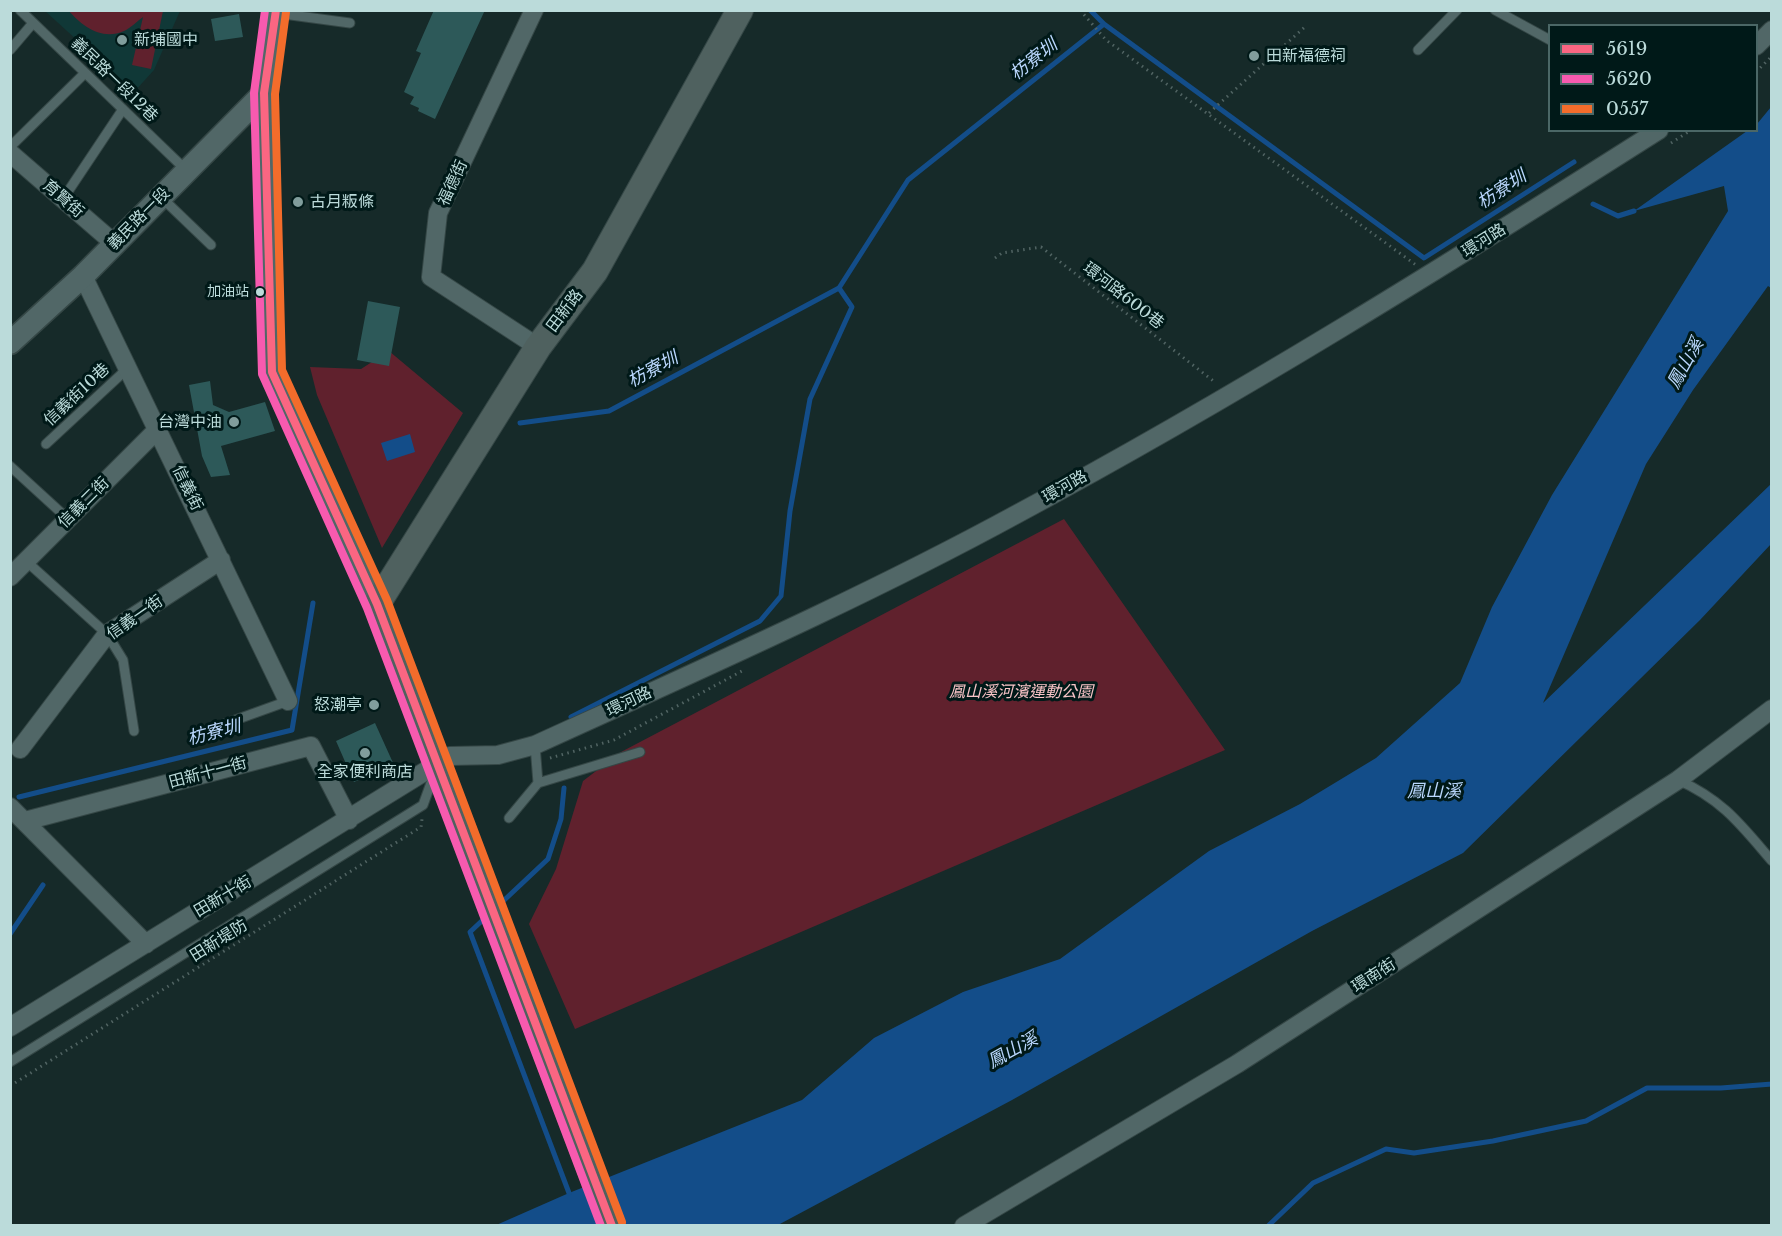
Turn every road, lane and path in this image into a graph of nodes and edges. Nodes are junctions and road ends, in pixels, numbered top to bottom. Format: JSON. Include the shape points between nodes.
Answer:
{"nodes":[{"id":1,"x":20,"y":10,"type":"edge"},
{"id":2,"x":534,"y":10,"type":"edge"},
{"id":3,"x":740,"y":10,"type":"edge"},
{"id":4,"x":1080,"y":10,"type":"edge"},
{"id":5,"x":1457,"y":10,"type":"edge"},
{"id":6,"x":1495,"y":10,"type":"edge"},
{"id":7,"x":276,"y":12,"type":"edge"},
{"id":8,"x":33,"y":23,"type":"junction"},
{"id":9,"x":350,"y":23,"type":"dead end"},
{"id":10,"x":1307,"y":25,"type":"dead end"},
{"id":11,"x":1772,"y":30,"type":"edge"},
{"id":12,"x":1548,"y":38,"type":"edge"},
{"id":13,"x":1758,"y":44,"type":"edge"},
{"id":14,"x":10,"y":50,"type":"edge"},
{"id":15,"x":1418,"y":50,"type":"dead end"},
{"id":16,"x":1772,"y":56,"type":"edge"},
{"id":17,"x":1758,"y":70,"type":"edge"},
{"id":18,"x":85,"y":73,"type":"junction"},
{"id":19,"x":264,"y":93,"type":"junction"},
{"id":20,"x":123,"y":109,"type":"junction"},
{"id":21,"x":1210,"y":113,"type":"junction"},
{"id":22,"x":1656,"y":132,"type":"edge"},
{"id":23,"x":10,"y":147,"type":"edge"},
{"id":24,"x":10,"y":153,"type":"edge"},
{"id":25,"x":187,"y":171,"type":"junction"},
{"id":26,"x":161,"y":197,"type":"junction"},
{"id":27,"x":63,"y":199,"type":"junction"},
{"id":28,"x":115,"y":244,"type":"junction"},
{"id":29,"x":212,"y":245,"type":"dead end"},
{"id":30,"x":995,"y":258,"type":"dead end"},
{"id":31,"x":83,"y":276,"type":"junction"},
{"id":32,"x":1428,"y":277,"type":"junction"},
{"id":33,"x":10,"y":343,"type":"edge"},
{"id":34,"x":538,"y":347,"type":"junction"},
{"id":35,"x":128,"y":368,"type":"junction"},
{"id":36,"x":1229,"y":393,"type":"junction"},
{"id":37,"x":158,"y":429,"type":"junction"},
{"id":38,"x":46,"y":444,"type":"dead end"},
{"id":39,"x":10,"y":466,"type":"edge"},
{"id":40,"x":68,"y":519,"type":"junction"},
{"id":41,"x":221,"y":560,"type":"junction"},
{"id":42,"x":26,"y":561,"type":"junction"},
{"id":43,"x":10,"y":577,"type":"edge"},
{"id":44,"x":377,"y":604,"type":"junction"},
{"id":45,"x":107,"y":634,"type":"junction"},
{"id":46,"x":288,"y":702,"type":"joint"},
{"id":47,"x":1772,"y":709,"type":"edge"},
{"id":48,"x":134,"y":731,"type":"dead end"},
{"id":49,"x":202,"y":732,"type":"dead end"},
{"id":50,"x":535,"y":745,"type":"junction"},
{"id":51,"x":20,"y":749,"type":"dead end"},
{"id":52,"x":640,"y":752,"type":"dead end"},
{"id":53,"x":437,"y":767,"type":"junction"},
{"id":54,"x":1678,"y":780,"type":"junction"},
{"id":55,"x":537,"y":783,"type":"junction"},
{"id":56,"x":423,"y":805,"type":"junction"},
{"id":57,"x":14,"y":811,"type":"edge"},
{"id":58,"x":509,"y":818,"type":"dead end"},
{"id":59,"x":349,"y":820,"type":"junction"},
{"id":60,"x":1772,"y":861,"type":"edge"},
{"id":61,"x":146,"y":944,"type":"junction"},
{"id":62,"x":10,"y":1027,"type":"edge"},
{"id":63,"x":10,"y":1062,"type":"edge"},
{"id":64,"x":10,"y":1086,"type":"edge"},
{"id":65,"x":612,"y":1226,"type":"edge"},
{"id":66,"x":964,"y":1226,"type":"edge"}],
"edges":[{"from":1,"to":8,"type":"lane","name":"義民路一段12巷"},
{"from":2,"to":34,"type":"street","name":"福德街","via":[[438,213],[430,277]]},
{"from":3,"to":34,"type":"main road","name":"田新路","via":[[595,271]]},
{"from":4,"to":21,"type":"path","via":[[1103,35]]},
{"from":5,"to":15,"type":"lane"},
{"from":6,"to":12,"type":"lane"},
{"from":7,"to":9,"type":"lane"},
{"from":7,"to":19,"type":"street"},
{"from":8,"to":14,"type":"lane"},
{"from":8,"to":18,"type":"lane","name":"義民路一段12巷"},
{"from":10,"to":21,"type":"path"},
{"from":11,"to":13,"type":"street"},
{"from":16,"to":17,"type":"path"},
{"from":18,"to":20,"type":"lane","name":"義民路一段12巷"},
{"from":18,"to":23,"type":"lane"},
{"from":19,"to":25,"type":"street","name":"義民路一段"},
{"from":19,"to":44,"type":"street","via":[[272,372]]},
{"from":20,"to":25,"type":"lane","name":"義民路一段12巷"},
{"from":20,"to":27,"type":"lane"},
{"from":21,"to":32,"type":"path","via":[[1409,258]]},
{"from":22,"to":32,"type":"street","name":"環河路"},
{"from":24,"to":27,"type":"street","name":"育賢街"},
{"from":25,"to":26,"type":"street","name":"義民路一段"},
{"from":26,"to":28,"type":"street","name":"義民路一段"},
{"from":26,"to":29,"type":"lane"},
{"from":27,"to":28,"type":"street","name":"育賢街"},
{"from":28,"to":31,"type":"street","name":"義民路一段"},
{"from":30,"to":36,"type":"path","name":"環河路600巷","via":[[1002,253],[1041,247]]},
{"from":31,"to":33,"type":"street","name":"義民路一段"},
{"from":31,"to":35,"type":"street","name":"信義街"},
{"from":32,"to":36,"type":"street","name":"環河路"},
{"from":34,"to":44,"type":"main road","name":"田新路"},
{"from":35,"to":37,"type":"street","name":"信義街"},
{"from":35,"to":38,"type":"lane","name":"信義街10巷"},
{"from":36,"to":50,"type":"street","name":"環河路","via":[[1017,514],[864,593]]},
{"from":37,"to":40,"type":"street","name":"信義二街"},
{"from":37,"to":41,"type":"street","name":"信義街"},
{"from":39,"to":40,"type":"lane"},
{"from":40,"to":42,"type":"street","name":"信義二街"},
{"from":41,"to":45,"type":"street","name":"信義一街"},
{"from":41,"to":46,"type":"street","name":"信義街"},
{"from":42,"to":43,"type":"street","name":"信義二街"},
{"from":42,"to":45,"type":"lane"},
{"from":44,"to":53,"type":"main road"},
{"from":45,"to":48,"type":"lane","via":[[123,660]]},
{"from":45,"to":51,"type":"street","name":"信義一街"},
{"from":46,"to":49,"type":"lane"},
{"from":47,"to":54,"type":"street","name":"環南街"},
{"from":50,"to":53,"type":"street","name":"環河路","via":[[498,755],[450,756]]},
{"from":50,"to":55,"type":"lane"},
{"from":52,"to":55,"type":"lane"},
{"from":53,"to":56,"type":"lane"},
{"from":53,"to":59,"type":"street","name":"田新十街"},
{"from":53,"to":65,"type":"main road"},
{"from":54,"to":60,"type":"lane","via":[[1728,809]]},
{"from":54,"to":66,"type":"street","name":"環南街","via":[[1237,1064]]},
{"from":55,"to":58,"type":"lane"},
{"from":56,"to":63,"type":"lane"},
{"from":56,"to":64,"type":"path","name":"田新堤防","via":[[421,827]]},
{"from":57,"to":59,"type":"street","name":"田新十一街","via":[[311,746]]},
{"from":57,"to":61,"type":"street","name":"田新十一街"},
{"from":59,"to":61,"type":"street","name":"田新十街"},
{"from":61,"to":62,"type":"street","name":"田新十街"}]}
